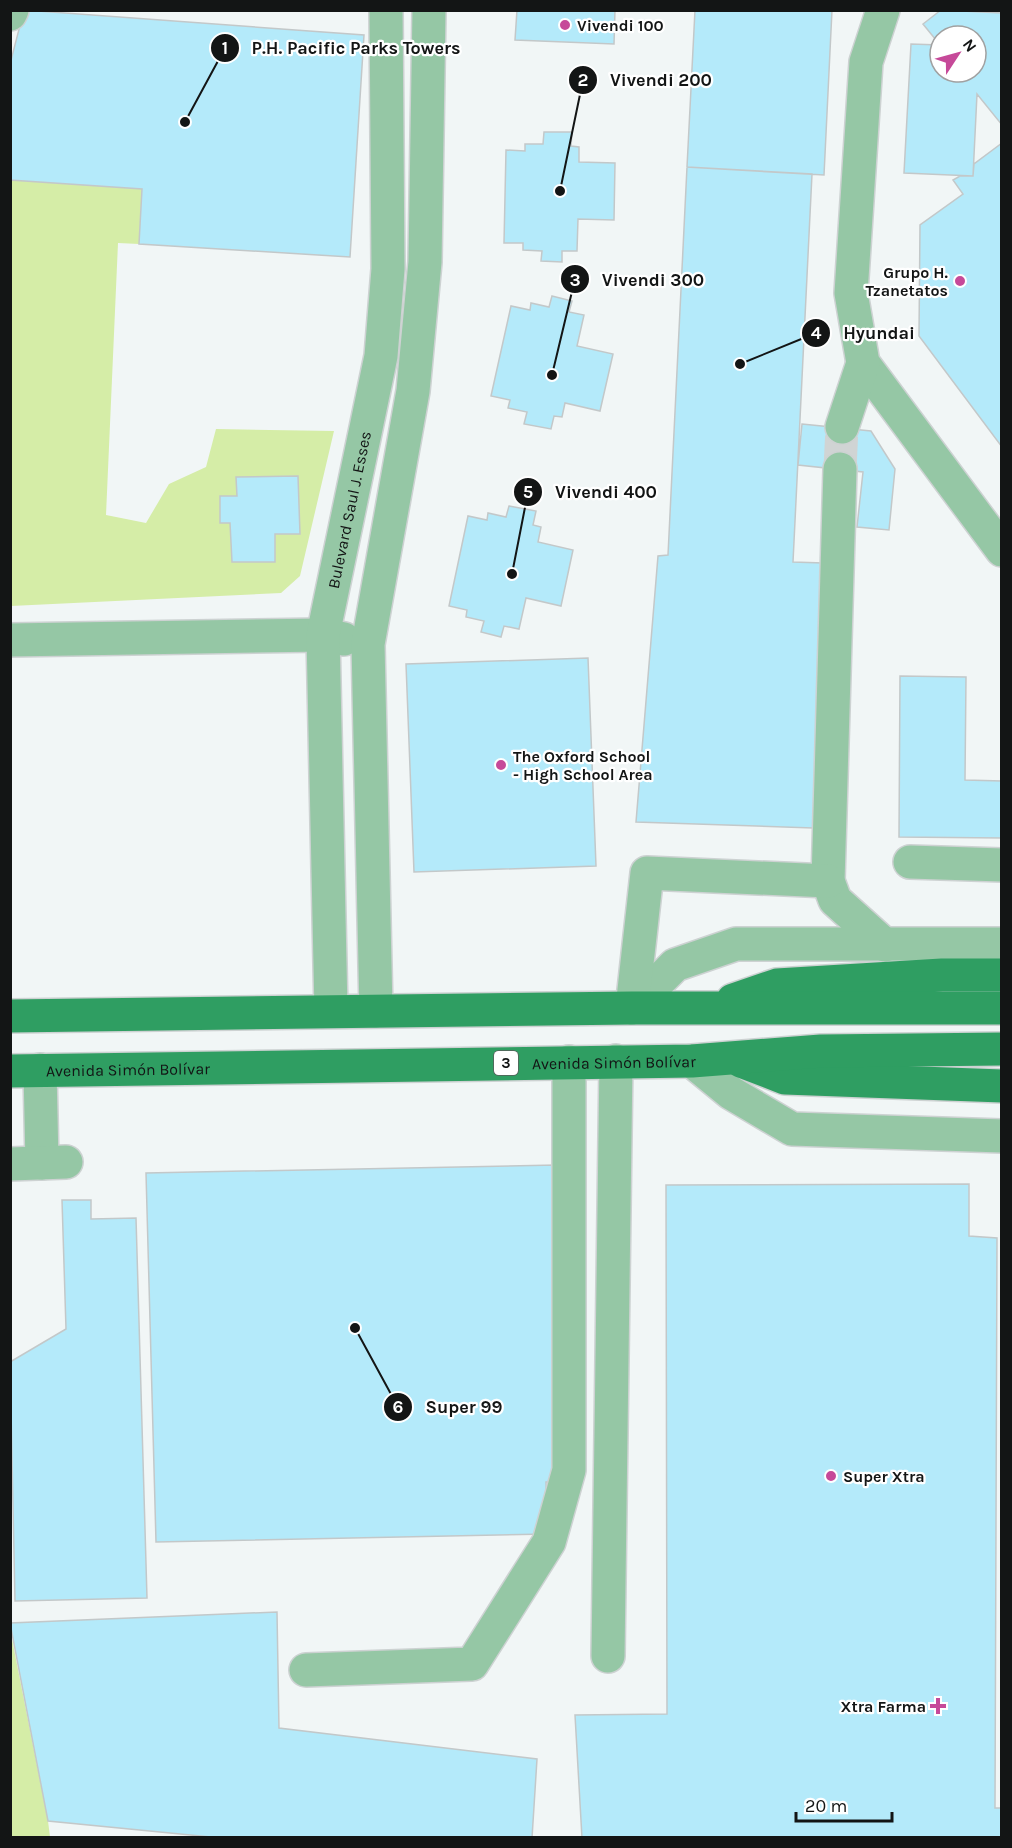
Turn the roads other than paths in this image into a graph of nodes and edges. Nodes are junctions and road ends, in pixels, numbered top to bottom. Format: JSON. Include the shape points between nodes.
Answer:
{"nodes":[{"id":1,"x":386,"y":10,"type":"edge"},
{"id":2,"x":429,"y":10,"type":"edge"},
{"id":3,"x":883,"y":10,"type":"edge"},
{"id":4,"x":863,"y":363,"type":"junction"},
{"id":5,"x":842,"y":427,"type":"tunnel mouth"},
{"id":6,"x":840,"y":469,"type":"tunnel mouth"},
{"id":7,"x":1002,"y":550,"type":"edge"},
{"id":8,"x":323,"y":635,"type":"junction"},
{"id":9,"x":10,"y":640,"type":"edge"},
{"id":10,"x":368,"y":644,"type":"junction"},
{"id":11,"x":910,"y":862,"type":"dead end"},
{"id":12,"x":1002,"y":865,"type":"edge"},
{"id":13,"x":828,"y":882,"type":"junction"},
{"id":14,"x":1002,"y":944,"type":"edge"},
{"id":15,"x":885,"y":945,"type":"junction"},
{"id":16,"x":1002,"y":975,"type":"edge"},
{"id":17,"x":632,"y":1008,"type":"junction"},
{"id":18,"x":710,"y":1008,"type":"junction"},
{"id":19,"x":1002,"y":1008,"type":"edge"},
{"id":20,"x":331,"y":1011,"type":"junction"},
{"id":21,"x":376,"y":1011,"type":"junction"},
{"id":22,"x":10,"y":1016,"type":"edge"},
{"id":23,"x":1002,"y":1049,"type":"edge"},
{"id":24,"x":737,"y":1060,"type":"junction"},
{"id":25,"x":616,"y":1061,"type":"junction"},
{"id":26,"x":692,"y":1061,"type":"junction"},
{"id":27,"x":569,"y":1062,"type":"junction"},
{"id":28,"x":25,"y":1070,"type":"edge"},
{"id":29,"x":1002,"y":1086,"type":"edge"},
{"id":30,"x":1002,"y":1136,"type":"edge"},
{"id":31,"x":39,"y":1163,"type":"edge"},
{"id":32,"x":608,"y":1656,"type":"dead end"},
{"id":33,"x":306,"y":1670,"type":"dead end"}],
"edges":[{"from":1,"to":8,"type":"street","name":"Bulevard Saul J. Esses","via":[[388,270],[381,356]]},
{"from":2,"to":10,"type":"street","via":[[425,262],[414,379]]},
{"from":3,"to":4,"type":"street","via":[[866,62],[851,293]]},
{"from":4,"to":5,"type":"street"},
{"from":4,"to":7,"type":"street"},
{"from":6,"to":13,"type":"street"},
{"from":8,"to":9,"type":"street"},
{"from":8,"to":10,"type":"street"},
{"from":8,"to":20,"type":"street","name":"Bulevard Saul J. Esses"},
{"from":10,"to":21,"type":"street"},
{"from":11,"to":12,"type":"street"},
{"from":13,"to":15,"type":"street","via":[[835,900]]},
{"from":13,"to":17,"type":"street","via":[[647,873]]},
{"from":14,"to":15,"type":"street"},
{"from":15,"to":17,"type":"street","via":[[736,944],[675,965]]},
{"from":16,"to":18,"type":"main road","via":[[777,985]]},
{"from":17,"to":18,"type":"main road"},
{"from":17,"to":21,"type":"main road"},
{"from":18,"to":19,"type":"main road"},
{"from":20,"to":21,"type":"main road"},
{"from":20,"to":22,"type":"main road"},
{"from":23,"to":24,"type":"main road","name":"Avenida Simón Bolívar","number":"3","via":[[821,1051]]},
{"from":24,"to":26,"type":"main road","name":"Avenida Simón Bolívar","number":"3"},
{"from":24,"to":29,"type":"main road","via":[[785,1078]]},
{"from":25,"to":26,"type":"main road","name":"Avenida Simón Bolívar","number":"3"},
{"from":25,"to":27,"type":"main road","name":"Avenida Simón Bolívar","number":"3"},
{"from":25,"to":32,"type":"street"},
{"from":26,"to":30,"type":"street","via":[[731,1092],[792,1129]]},
{"from":27,"to":28,"type":"main road","name":"Avenida Simón Bolívar","number":"3"},
{"from":27,"to":33,"type":"street","via":[[569,1470],[549,1542],[472,1664]]},
{"from":28,"to":31,"type":"street"}]}
